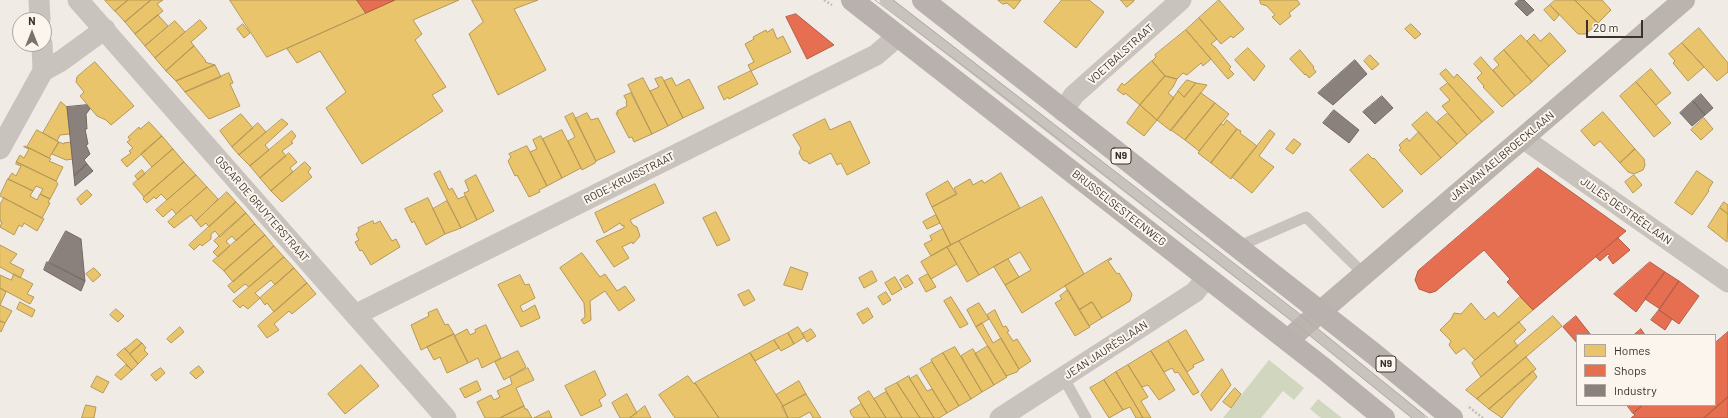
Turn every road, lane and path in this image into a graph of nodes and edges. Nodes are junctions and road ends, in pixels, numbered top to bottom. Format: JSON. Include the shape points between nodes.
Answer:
{"nodes":[{"id":1,"x":39,"y":0,"type":"edge"},
{"id":2,"x":78,"y":0,"type":"edge"},
{"id":3,"x":852,"y":0,"type":"edge"},
{"id":4,"x":885,"y":0,"type":"edge"},
{"id":5,"x":923,"y":0,"type":"edge"},
{"id":6,"x":1181,"y":0,"type":"edge"},
{"id":7,"x":1684,"y":0,"type":"edge"},
{"id":8,"x":40,"y":12,"type":"edge"},
{"id":9,"x":104,"y":29,"type":"junction"},
{"id":10,"x":898,"y":36,"type":"junction"},
{"id":11,"x":42,"y":52,"type":"edge"},
{"id":12,"x":43,"y":71,"type":"junction"},
{"id":13,"x":1063,"y":111,"type":"junction"},
{"id":14,"x":1524,"y":139,"type":"junction"},
{"id":15,"x":0,"y":149,"type":"edge"},
{"id":16,"x":1236,"y":247,"type":"junction"},
{"id":17,"x":1364,"y":274,"type":"junction"},
{"id":18,"x":1207,"y":277,"type":"junction"},
{"id":19,"x":1728,"y":282,"type":"edge"},
{"id":20,"x":355,"y":315,"type":"junction"},
{"id":21,"x":1312,"y":318,"type":"junction"},
{"id":22,"x":1288,"y":340,"type":"junction"},
{"id":23,"x":1063,"y":377,"type":"junction"},
{"id":24,"x":446,"y":418,"type":"edge"},
{"id":25,"x":1000,"y":418,"type":"edge"},
{"id":26,"x":1086,"y":418,"type":"edge"},
{"id":27,"x":1384,"y":418,"type":"edge"},
{"id":28,"x":1420,"y":418,"type":"edge"},
{"id":29,"x":1452,"y":418,"type":"edge"}],
"edges":[{"from":1,"to":8,"type":"street"},
{"from":2,"to":9,"type":"street","name":"OSCAR DE GRUYTERSTRAAT"},
{"from":3,"to":10,"type":"main road","name":"BRUSSELSESTEENWEG"},
{"from":4,"to":21,"type":"lane"},
{"from":5,"to":13,"type":"main road","number":"N9"},
{"from":6,"to":13,"type":"street","name":"VOETBALSTRAAT","via":[[1074,95]]},
{"from":7,"to":14,"type":"street","name":"JAN VAN AELBROECKLAAN"},
{"from":9,"to":12,"type":"street"},
{"from":9,"to":20,"type":"street","name":"OSCAR DE GRUYTERSTRAAT"},
{"from":10,"to":18,"type":"main road","name":"BRUSSELSESTEENWEG"},
{"from":10,"to":20,"type":"street","name":"RODE-KRUISSTRAAT","via":[[876,55]]},
{"from":11,"to":12,"type":"street"},
{"from":12,"to":15,"type":"street"},
{"from":13,"to":16,"type":"main road","number":"N9"},
{"from":14,"to":17,"type":"street","name":"JAN VAN AELBROECKLAAN"},
{"from":14,"to":19,"type":"street","name":"JULES DESTRÉELAAN"},
{"from":16,"to":17,"type":"lane","via":[[1306,217]]},
{"from":16,"to":21,"type":"main road","number":"N9"},
{"from":17,"to":21,"type":"street","name":"JAN VAN AELBROECKLAAN"},
{"from":18,"to":22,"type":"main road","name":"BRUSSELSESTEENWEG"},
{"from":18,"to":23,"type":"street","name":"JEAN JAURÈSLAAN","via":[[1195,292]]},
{"from":20,"to":24,"type":"street","name":"OSCAR DE GRUYTERSTRAAT"},
{"from":21,"to":22,"type":"street","name":"JAN VAN AELBROECKLAAN"},
{"from":21,"to":28,"type":"lane"},
{"from":21,"to":29,"type":"main road","number":"N9"},
{"from":22,"to":27,"type":"main road","name":"BRUSSELSESTEENWEG"},
{"from":23,"to":25,"type":"street","name":"JEAN JAURÈSLAAN"},
{"from":23,"to":26,"type":"lane"}]}
